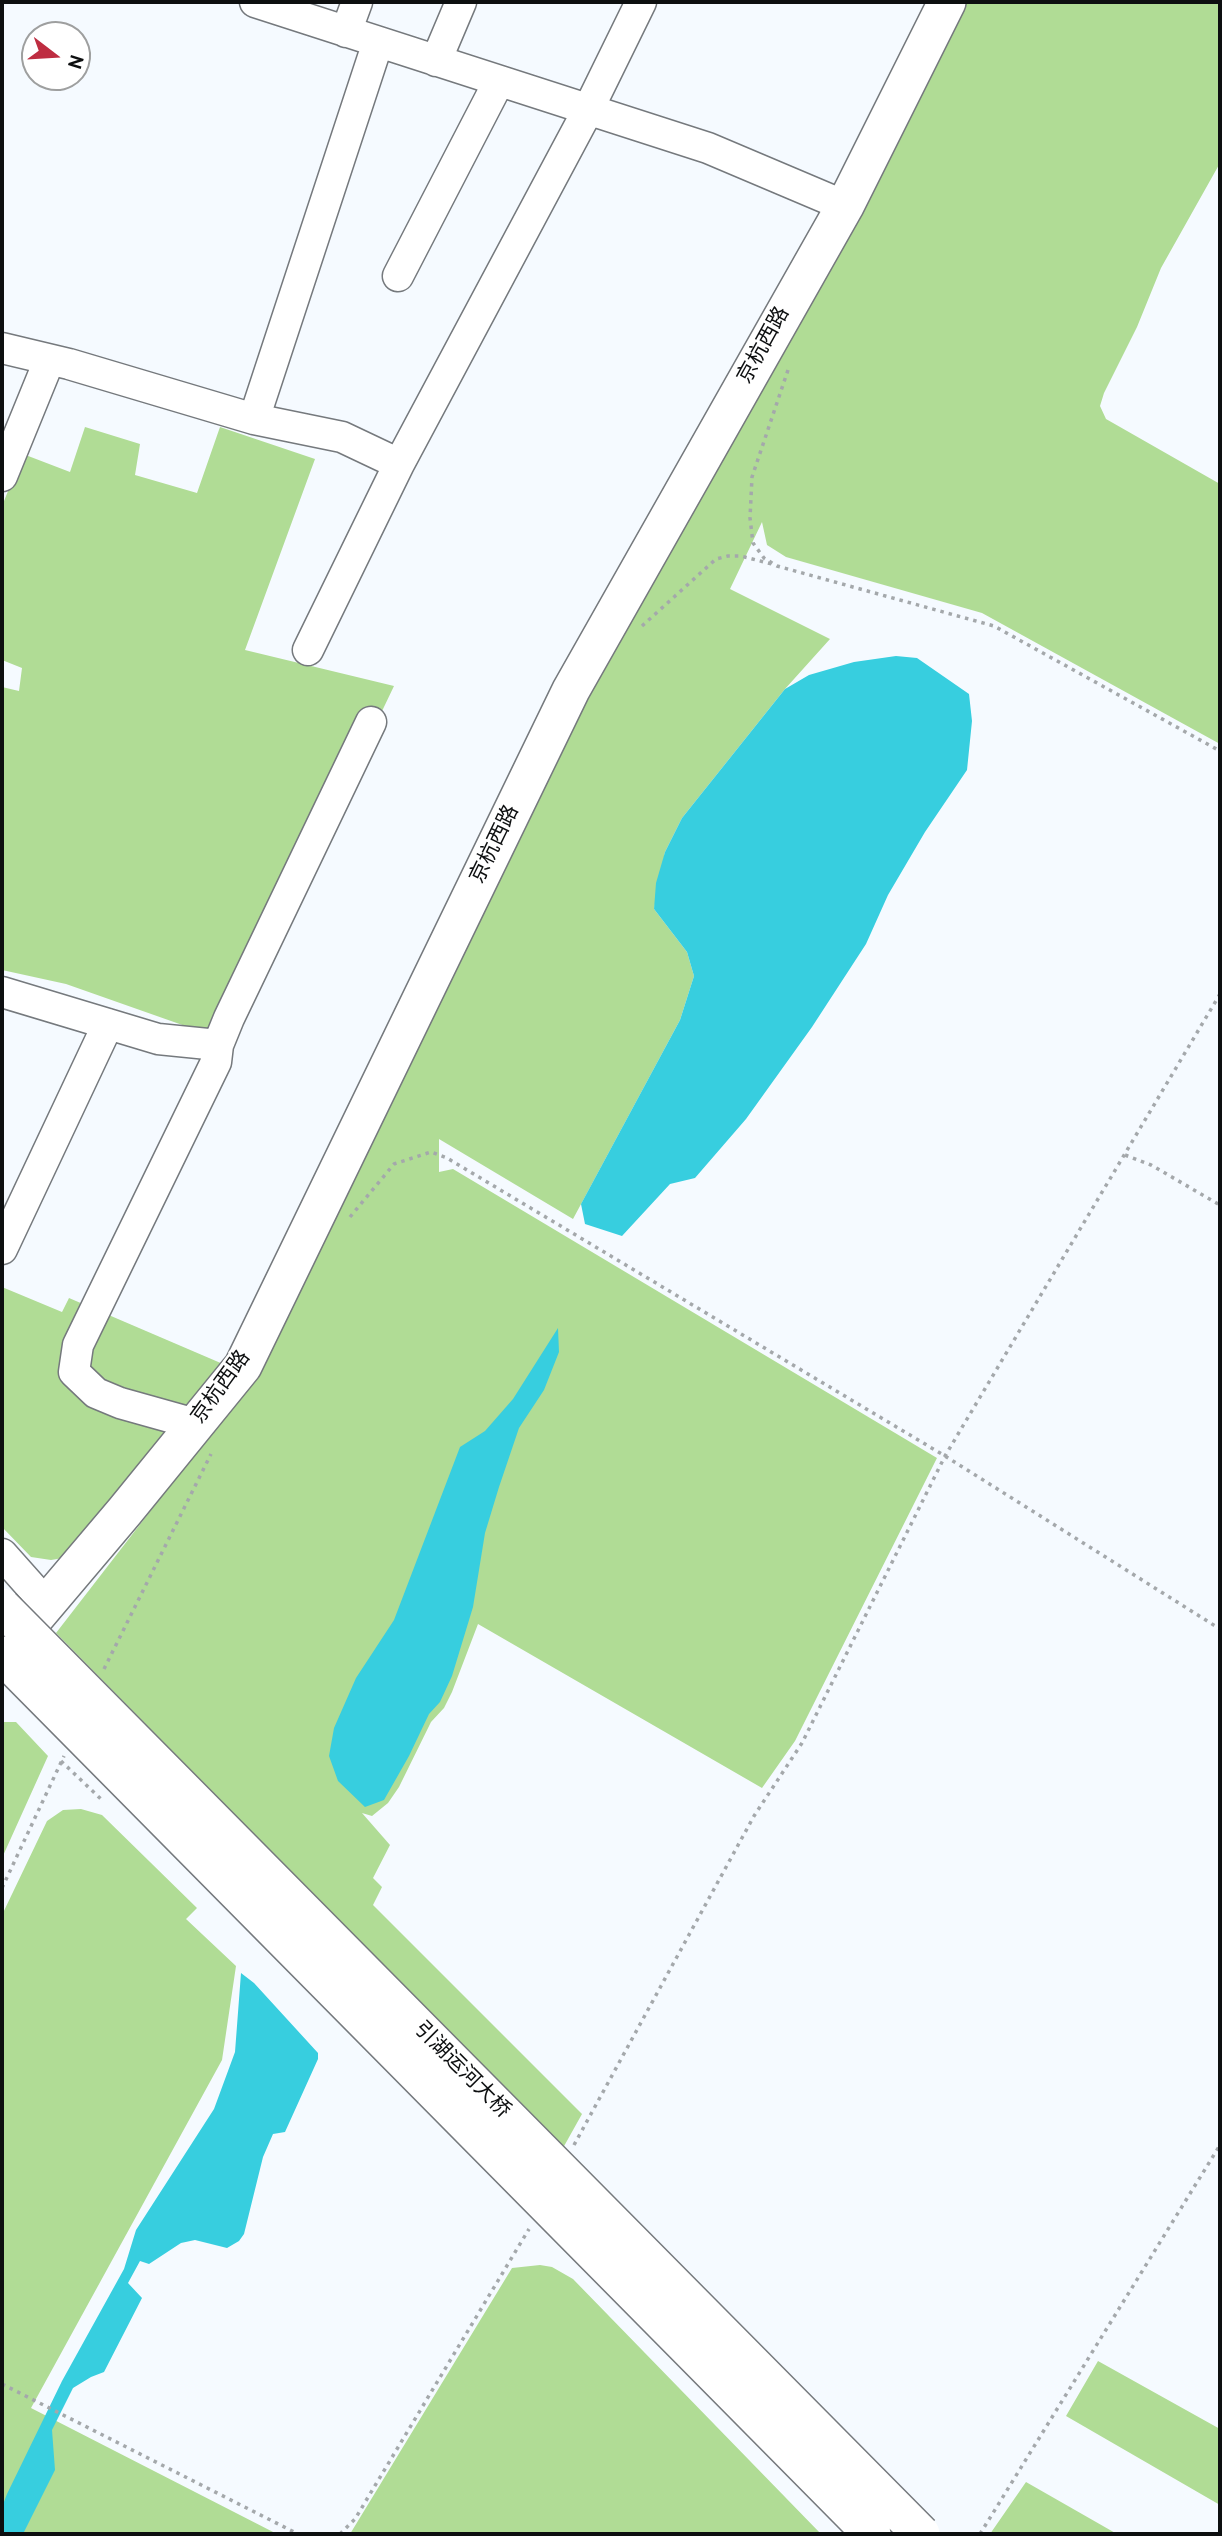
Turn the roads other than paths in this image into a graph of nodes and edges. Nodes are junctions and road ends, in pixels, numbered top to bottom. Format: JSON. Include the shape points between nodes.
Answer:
{"nodes":[{"id":1,"x":357,"y":2,"type":"edge"},
{"id":2,"x":461,"y":2,"type":"edge"},
{"id":3,"x":641,"y":2,"type":"edge"},
{"id":4,"x":947,"y":2,"type":"edge"},
{"id":5,"x":260,"y":3,"type":"edge"},
{"id":6,"x":346,"y":32,"type":"junction"},
{"id":7,"x":378,"y":42,"type":"junction"},
{"id":8,"x":436,"y":61,"type":"junction"},
{"id":9,"x":499,"y":82,"type":"junction"},
{"id":10,"x":588,"y":110,"type":"junction"},
{"id":11,"x":845,"y":206,"type":"junction"},
{"id":12,"x":398,"y":276,"type":"dead end"},
{"id":13,"x":2,"y":348,"type":"edge"},
{"id":14,"x":49,"y":361,"type":"junction"},
{"id":15,"x":254,"y":419,"type":"junction"},
{"id":16,"x":399,"y":464,"type":"junction"},
{"id":17,"x":2,"y":476,"type":"edge"},
{"id":18,"x":309,"y":650,"type":"dead end"},
{"id":19,"x":371,"y":722,"type":"dead end"},
{"id":20,"x":2,"y":992,"type":"edge"},
{"id":21,"x":108,"y":1024,"type":"junction"},
{"id":22,"x":218,"y":1045,"type":"junction"},
{"id":23,"x":2,"y":1249,"type":"edge"},
{"id":24,"x":203,"y":1439,"type":"junction"},
{"id":25,"x":2,"y":1554,"type":"edge"},
{"id":26,"x":2,"y":1607,"type":"edge"},
{"id":27,"x":44,"y":1607,"type":"junction"},
{"id":28,"x":2,"y":1656,"type":"edge"},
{"id":29,"x":872,"y":2534,"type":"edge"},
{"id":30,"x":921,"y":2534,"type":"edge"}],
"edges":[{"from":1,"to":6,"type":"street"},
{"from":2,"to":8,"type":"street"},
{"from":3,"to":10,"type":"street"},
{"from":4,"to":11,"type":"main road","name":"京杭西路"},
{"from":5,"to":6,"type":"street"},
{"from":6,"to":7,"type":"street"},
{"from":7,"to":8,"type":"street"},
{"from":7,"to":15,"type":"street"},
{"from":8,"to":9,"type":"street"},
{"from":9,"to":10,"type":"street"},
{"from":9,"to":12,"type":"street"},
{"from":10,"to":11,"type":"street","via":[[708,148]]},
{"from":10,"to":16,"type":"street"},
{"from":11,"to":24,"type":"main road","name":"京杭西路","via":[[571,690],[243,1366]]},
{"from":13,"to":14,"type":"street"},
{"from":14,"to":15,"type":"street"},
{"from":14,"to":17,"type":"street"},
{"from":15,"to":16,"type":"street","via":[[342,437]]},
{"from":16,"to":18,"type":"street"},
{"from":19,"to":22,"type":"street"},
{"from":20,"to":21,"type":"street"},
{"from":21,"to":22,"type":"street","via":[[158,1039]]},
{"from":21,"to":23,"type":"street"},
{"from":22,"to":24,"type":"street","via":[[216,1062],[74,1360],[74,1372],[96,1393]]},
{"from":24,"to":27,"type":"main road","name":"京杭西路"},
{"from":25,"to":27,"type":"street"},
{"from":26,"to":30,"type":"main road","name":"引湖运河大桥","bridge":true},
{"from":27,"to":28,"type":"main road","name":"京杭西路"},
{"from":28,"to":29,"type":"main road","name":"引湖运河大桥","bridge":true}]}
